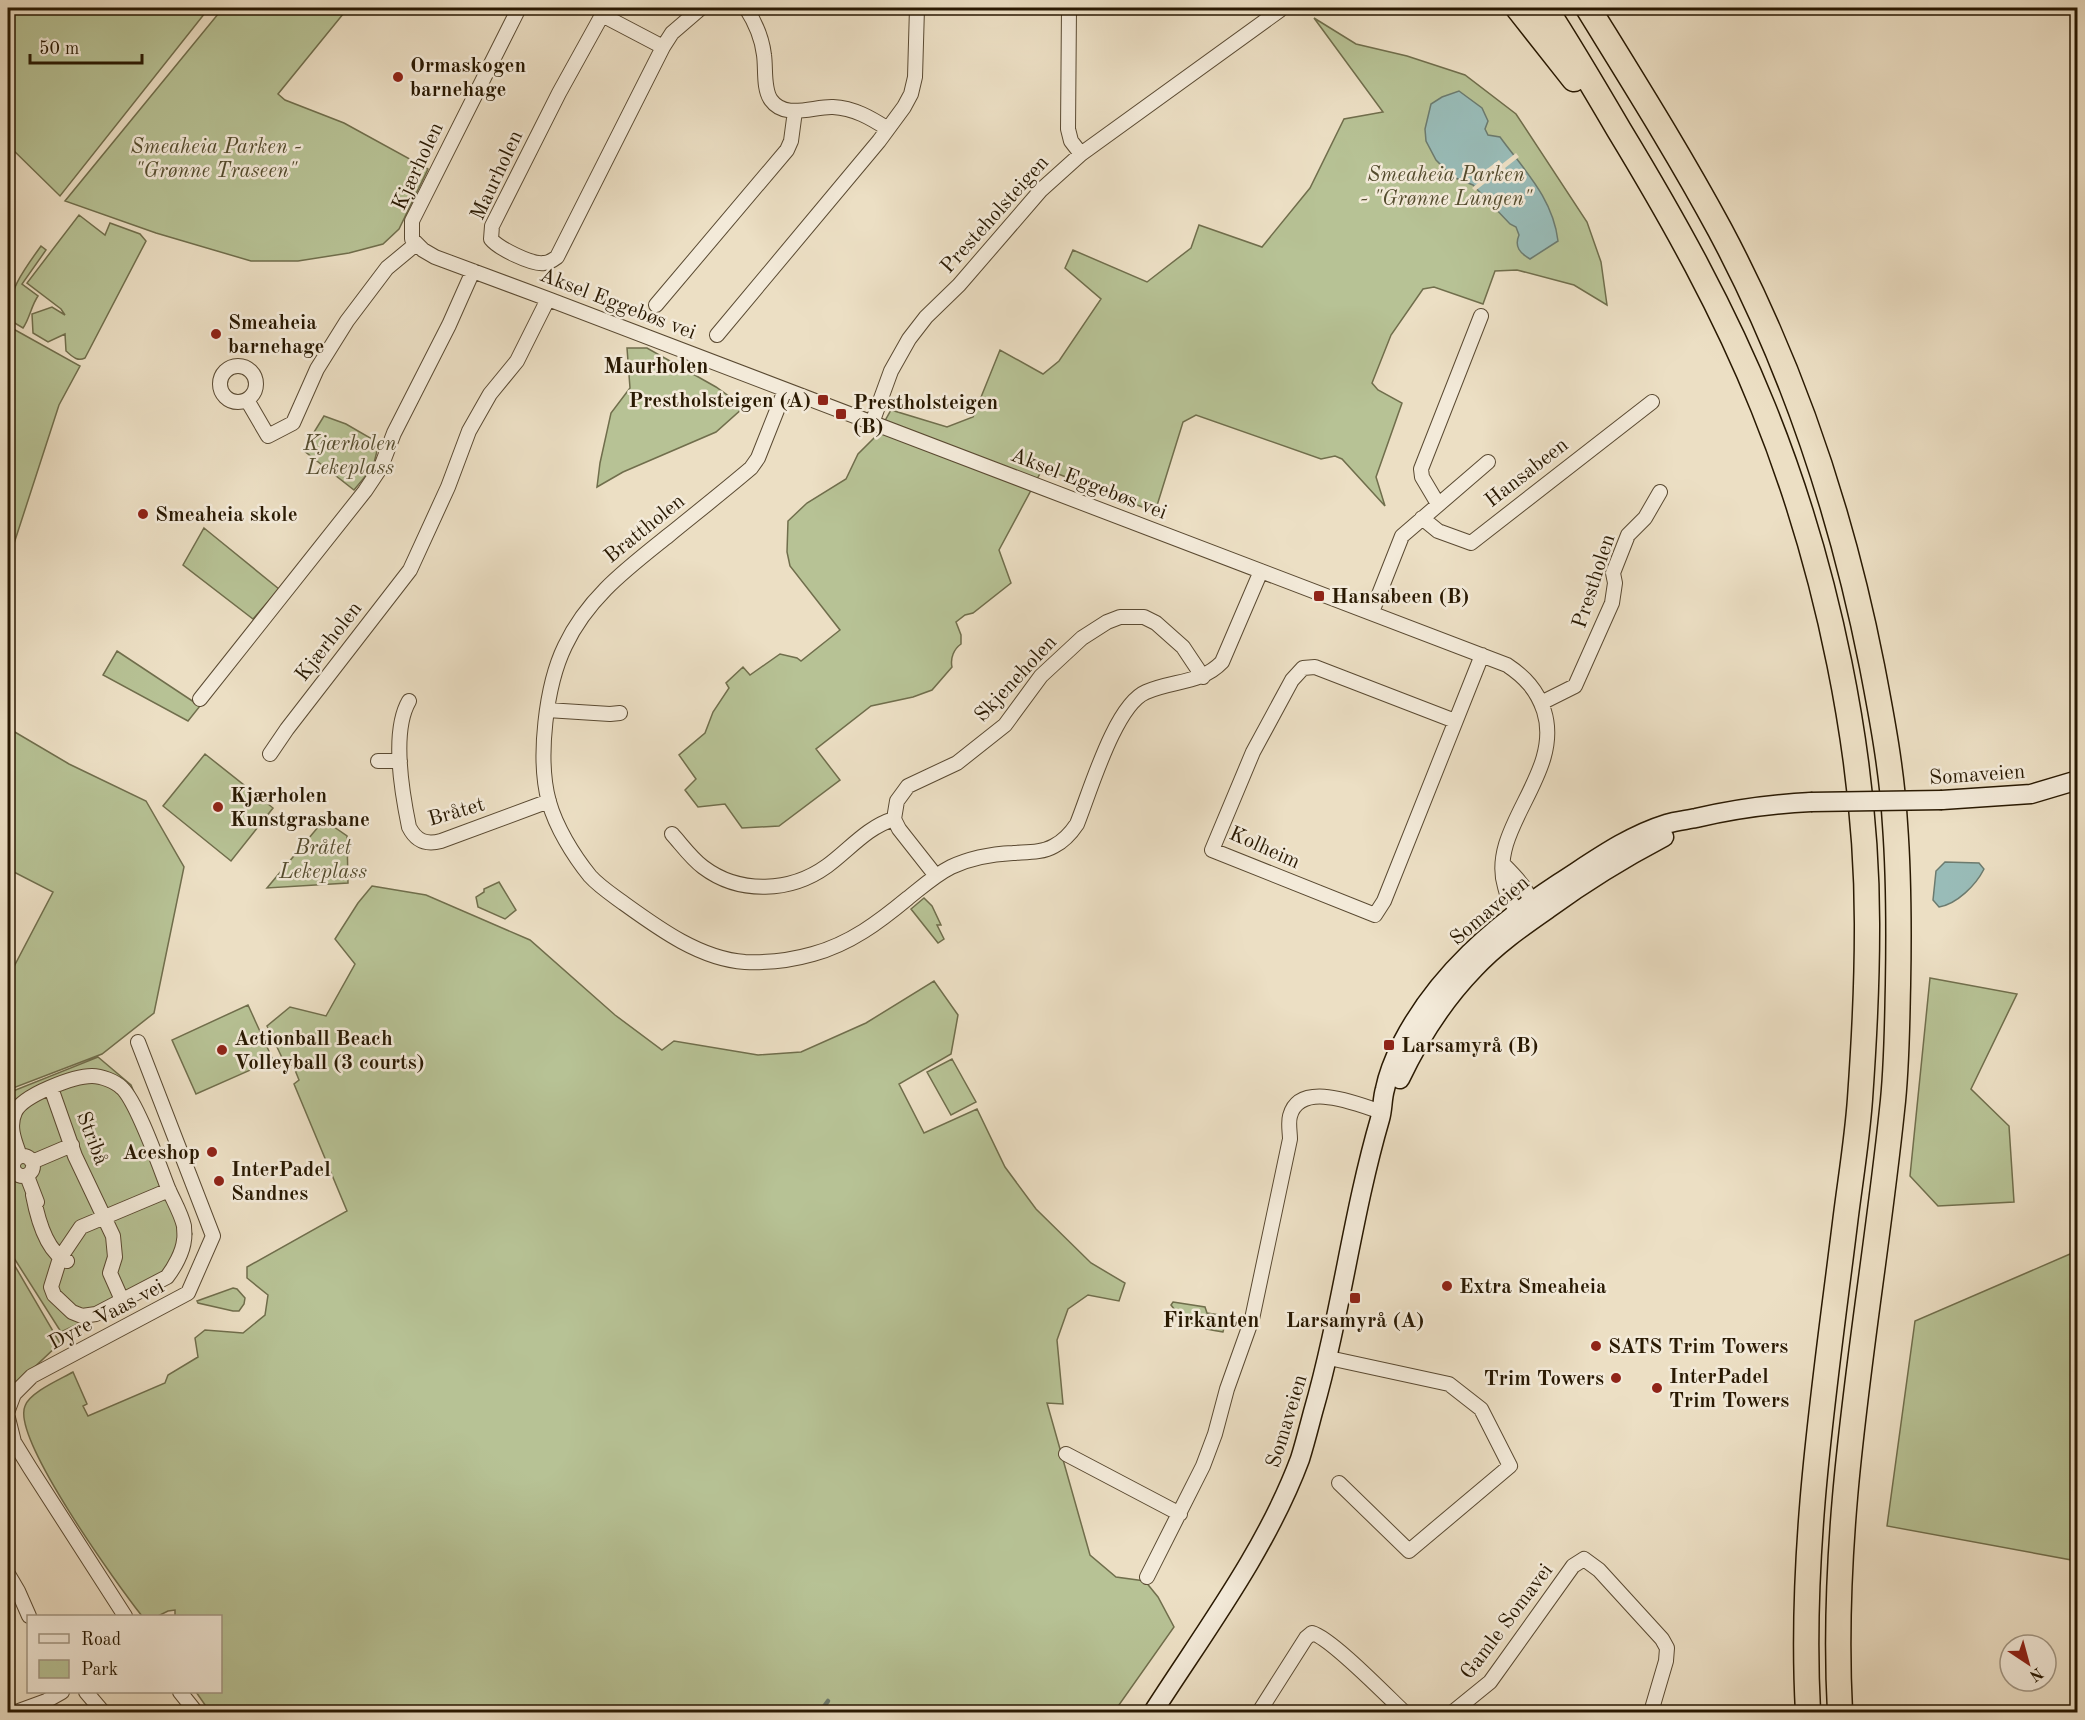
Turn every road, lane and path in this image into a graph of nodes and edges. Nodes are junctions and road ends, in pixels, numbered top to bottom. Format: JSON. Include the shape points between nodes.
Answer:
{"nodes":[{"id":1,"x":519,"y":8,"type":"edge"},
{"id":2,"x":701,"y":8,"type":"edge"},
{"id":3,"x":746,"y":8,"type":"edge"},
{"id":4,"x":917,"y":8,"type":"edge"},
{"id":5,"x":1070,"y":8,"type":"edge"},
{"id":6,"x":1518,"y":8,"type":"edge"},
{"id":7,"x":1545,"y":8,"type":"edge"},
{"id":8,"x":1588,"y":8,"type":"edge"},
{"id":9,"x":1280,"y":10,"type":"dead end"},
{"id":10,"x":604,"y":11,"type":"edge"},
{"id":11,"x":663,"y":47,"type":"junction"},
{"id":12,"x":795,"y":111,"type":"junction"},
{"id":13,"x":888,"y":129,"type":"junction"},
{"id":14,"x":1081,"y":154,"type":"junction"},
{"id":15,"x":1635,"y":156,"type":"junction"},
{"id":16,"x":416,"y":244,"type":"junction"},
{"id":17,"x":473,"y":271,"type":"junction"},
{"id":18,"x":548,"y":299,"type":"junction"},
{"id":19,"x":656,"y":305,"type":"dead end"},
{"id":20,"x":1482,"y":316,"type":"dead end"},
{"id":21,"x":717,"y":335,"type":"dead end"},
{"id":22,"x":785,"y":390,"type":"junction"},
{"id":23,"x":247,"y":400,"type":"dead end"},
{"id":24,"x":1652,"y":402,"type":"dead end"},
{"id":25,"x":872,"y":423,"type":"junction"},
{"id":26,"x":1488,"y":462,"type":"dead end"},
{"id":27,"x":1660,"y":492,"type":"dead end"},
{"id":28,"x":1437,"y":504,"type":"junction"},
{"id":29,"x":1422,"y":518,"type":"junction"},
{"id":30,"x":1260,"y":571,"type":"junction"},
{"id":31,"x":1372,"y":612,"type":"junction"},
{"id":32,"x":1482,"y":655,"type":"junction"},
{"id":33,"x":1203,"y":677,"type":"junction"},
{"id":34,"x":200,"y":699,"type":"dead end"},
{"id":35,"x":409,"y":701,"type":"dead end"},
{"id":36,"x":1541,"y":703,"type":"junction"},
{"id":37,"x":547,"y":710,"type":"junction"},
{"id":38,"x":620,"y":713,"type":"dead end"},
{"id":39,"x":1455,"y":721,"type":"junction"},
{"id":40,"x":270,"y":754,"type":"dead end"},
{"id":41,"x":378,"y":761,"type":"dead end"},
{"id":42,"x":400,"y":761,"type":"junction"},
{"id":43,"x":2078,"y":780,"type":"edge"},
{"id":44,"x":549,"y":801,"type":"junction"},
{"id":45,"x":894,"y":819,"type":"junction"},
{"id":46,"x":672,"y":834,"type":"dead end"},
{"id":47,"x":936,"y":876,"type":"junction"},
{"id":48,"x":1528,"y":910,"type":"junction"},
{"id":49,"x":138,"y":1042,"type":"dead end"},
{"id":50,"x":51,"y":1088,"type":"junction"},
{"id":51,"x":1382,"y":1112,"type":"junction"},
{"id":52,"x":72,"y":1145,"type":"junction"},
{"id":53,"x":26,"y":1159,"type":"junction"},
{"id":54,"x":169,"y":1190,"type":"junction"},
{"id":55,"x":101,"y":1218,"type":"junction"},
{"id":56,"x":63,"y":1260,"type":"junction"},
{"id":57,"x":122,"y":1300,"type":"junction"},
{"id":58,"x":1329,"y":1358,"type":"junction"},
{"id":59,"x":8,"y":1410,"type":"edge"},
{"id":60,"x":8,"y":1418,"type":"edge"},
{"id":61,"x":1066,"y":1454,"type":"dead end"},
{"id":62,"x":1339,"y":1483,"type":"dead end"},
{"id":63,"x":1180,"y":1514,"type":"junction"},
{"id":64,"x":8,"y":1574,"type":"edge"},
{"id":65,"x":1147,"y":1577,"type":"dead end"},
{"id":66,"x":28,"y":1615,"type":"edge"},
{"id":67,"x":124,"y":1615,"type":"edge"},
{"id":68,"x":60,"y":1693,"type":"edge"},
{"id":69,"x":87,"y":1693,"type":"edge"},
{"id":70,"x":181,"y":1693,"type":"edge"},
{"id":71,"x":16,"y":1713,"type":"edge"},
{"id":72,"x":103,"y":1713,"type":"edge"},
{"id":73,"x":196,"y":1713,"type":"edge"},
{"id":74,"x":1153,"y":1713,"type":"edge"},
{"id":75,"x":1259,"y":1713,"type":"edge"},
{"id":76,"x":1404,"y":1713,"type":"edge"},
{"id":77,"x":1453,"y":1713,"type":"edge"},
{"id":78,"x":1651,"y":1713,"type":"edge"},
{"id":79,"x":1808,"y":1713,"type":"edge"},
{"id":80,"x":1840,"y":1713,"type":"edge"}],
"edges":[{"from":1,"to":16,"type":"street","name":"Kjærholen","via":[[412,222]]},
{"from":2,"to":11,"type":"street","name":"Maurholen","via":[[672,33]]},
{"from":3,"to":12,"type":"street","via":[[764,53],[768,94],[772,102]]},
{"from":4,"to":13,"type":"street","via":[[911,94]]},
{"from":5,"to":14,"type":"street","via":[[1068,129]]},
{"from":6,"to":15,"type":"highway"},
{"from":7,"to":15,"type":"highway"},
{"from":8,"to":80,"type":"highway","via":[[1720,230],[1798,402],[1856,588],[1881,710],[1895,822],[1898,1015],[1893,1105],[1848,1450],[1839,1554]]},
{"from":9,"to":14,"type":"street","name":"Presteholsteigen"},
{"from":10,"to":11,"type":"street","name":"Maurholen"},
{"from":10,"to":11,"type":"street","name":"Maurholen","via":[[492,226],[491,239],[500,248],[539,263],[557,257]]},
{"from":12,"to":13,"type":"street","via":[[840,108],[857,112]]},
{"from":12,"to":19,"type":"street","via":[[787,150]]},
{"from":13,"to":21,"type":"street"},
{"from":14,"to":25,"type":"street","name":"Presteholsteigen","via":[[1041,190],[926,317],[891,371]]},
{"from":15,"to":79,"type":"highway","via":[[1688,246],[1755,387],[1778,446],[1810,542],[1838,656],[1857,774],[1867,927],[1865,1013],[1860,1101],[1816,1467],[1806,1623]]},
{"from":16,"to":17,"type":"street","name":"Aksel Eggebøs vei","via":[[435,257]]},
{"from":16,"to":23,"type":"street","name":"Kjærholen","via":[[387,268],[347,321],[316,369],[293,423],[268,436]]},
{"from":17,"to":18,"type":"street","name":"Aksel Eggebøs vei"},
{"from":17,"to":34,"type":"street","via":[[381,467]]},
{"from":18,"to":22,"type":"street","name":"Aksel Eggebøs vei"},
{"from":18,"to":40,"type":"street","name":"Kjærholen","via":[[520,356],[490,394],[469,431],[410,570]]},
{"from":20,"to":28,"type":"street","via":[[1421,469]]},
{"from":22,"to":25,"type":"street","name":"Aksel Eggebøs vei"},
{"from":22,"to":37,"type":"street","name":"Brattholen","via":[[751,468],[626,568],[589,606],[563,649]]},
{"from":24,"to":29,"type":"street","name":"Hansabeen","via":[[1471,543],[1438,531]]},
{"from":25,"to":30,"type":"street","name":"Aksel Eggebøs vei"},
{"from":26,"to":28,"type":"street","name":"Hansabeen"},
{"from":27,"to":36,"type":"street","name":"Prestholen","via":[[1646,518],[1628,535],[1613,573],[1612,603],[1575,686]]},
{"from":28,"to":29,"type":"street","name":"Hansabeen"},
{"from":29,"to":31,"type":"street","name":"Hansabeen","via":[[1402,536]]},
{"from":30,"to":31,"type":"street","name":"Aksel Eggebøs vei"},
{"from":30,"to":33,"type":"street","via":[[1228,651],[1222,662]]},
{"from":31,"to":32,"type":"street","name":"Aksel Eggebøs vei"},
{"from":32,"to":36,"type":"street","name":"Aksel Eggebøs vei","via":[[1519,673]]},
{"from":32,"to":39,"type":"street","name":"Kolheim"},
{"from":33,"to":45,"type":"street","name":"Skjeneholen","via":[[1183,647],[1156,623],[1129,615],[1107,622],[1082,638],[1041,676],[1005,725],[957,763],[908,786],[897,801]]},
{"from":33,"to":47,"type":"street","via":[[1144,692],[1125,710],[1070,835],[1043,850],[984,856]]},
{"from":35,"to":42,"type":"street","name":"Bråtet","via":[[401,719]]},
{"from":36,"to":48,"type":"street","name":"Aksel Eggebøs vei","via":[[1546,720],[1546,752],[1504,852],[1504,865],[1521,883]]},
{"from":37,"to":38,"type":"street"},
{"from":37,"to":44,"type":"street","name":"Brattholen","via":[[543,756]]},
{"from":39,"to":39,"type":"street","name":"Kolheim","via":[[1375,915],[1212,850],[1253,752],[1292,680],[1303,668],[1316,668]]},
{"from":41,"to":42,"type":"street"},
{"from":42,"to":44,"type":"street","name":"Bråtet","via":[[410,827],[413,835],[425,842],[441,842]]},
{"from":43,"to":48,"type":"main road","name":"Somaveien","bridge":true,"via":[[2031,794],[1779,803],[1731,809],[1665,825],[1634,838],[1602,855]]},
{"from":44,"to":47,"type":"street","name":"Brattholen","via":[[575,855],[591,878],[674,937],[694,948],[743,962],[791,959],[841,945],[864,933]]},
{"from":45,"to":46,"type":"street","via":[[869,831],[813,876],[776,887],[734,883],[716,875],[697,862]]},
{"from":45,"to":47,"type":"street"},
{"from":48,"to":51,"type":"main road","name":"Somaveien","via":[[1449,998],[1420,1041]]},
{"from":49,"to":59,"type":"street","name":"Dyre Vaas vei","via":[[213,1236],[188,1293],[32,1376],[14,1394]]},
{"from":50,"to":52,"type":"street","name":"Stribå"},
{"from":50,"to":53,"type":"street","via":[[26,1099],[16,1110],[13,1137]]},
{"from":50,"to":54,"type":"street","via":[[94,1076],[122,1088],[132,1101]]},
{"from":51,"to":58,"type":"main road","name":"Somaveien"},
{"from":51,"to":63,"type":"street","via":[[1332,1097],[1310,1096],[1290,1116],[1290,1140],[1252,1319],[1215,1434]]},
{"from":52,"to":53,"type":"street"},
{"from":52,"to":55,"type":"street","name":"Stribå"},
{"from":53,"to":56,"type":"street","via":[[33,1170],[27,1176],[45,1218],[52,1251]]},
{"from":54,"to":55,"type":"street"},
{"from":54,"to":57,"type":"street","via":[[184,1226],[184,1240],[172,1270],[167,1277]]},
{"from":55,"to":56,"type":"street","via":[[81,1227]]},
{"from":55,"to":57,"type":"street","name":"Stribå","via":[[115,1257],[110,1273]]},
{"from":56,"to":57,"type":"street","via":[[51,1287],[72,1312],[82,1316],[96,1314]]},
{"from":58,"to":62,"type":"street","via":[[1449,1384],[1481,1408],[1510,1466],[1409,1551]]},
{"from":58,"to":74,"type":"main road","name":"Somaveien","via":[[1301,1456],[1283,1500],[1247,1566]]},
{"from":60,"to":67,"type":"street","via":[[14,1442]]},
{"from":61,"to":63,"type":"street"},
{"from":63,"to":65,"type":"street"},
{"from":64,"to":66,"type":"street"},
{"from":68,"to":71,"type":"street"},
{"from":69,"to":72,"type":"street"},
{"from":70,"to":73,"type":"street"},
{"from":75,"to":76,"type":"street","via":[[1312,1633]]},
{"from":77,"to":78,"type":"street","name":"Gamle Somavei","via":[[1490,1682],[1574,1566],[1584,1559],[1599,1570],[1667,1648]]}]}
